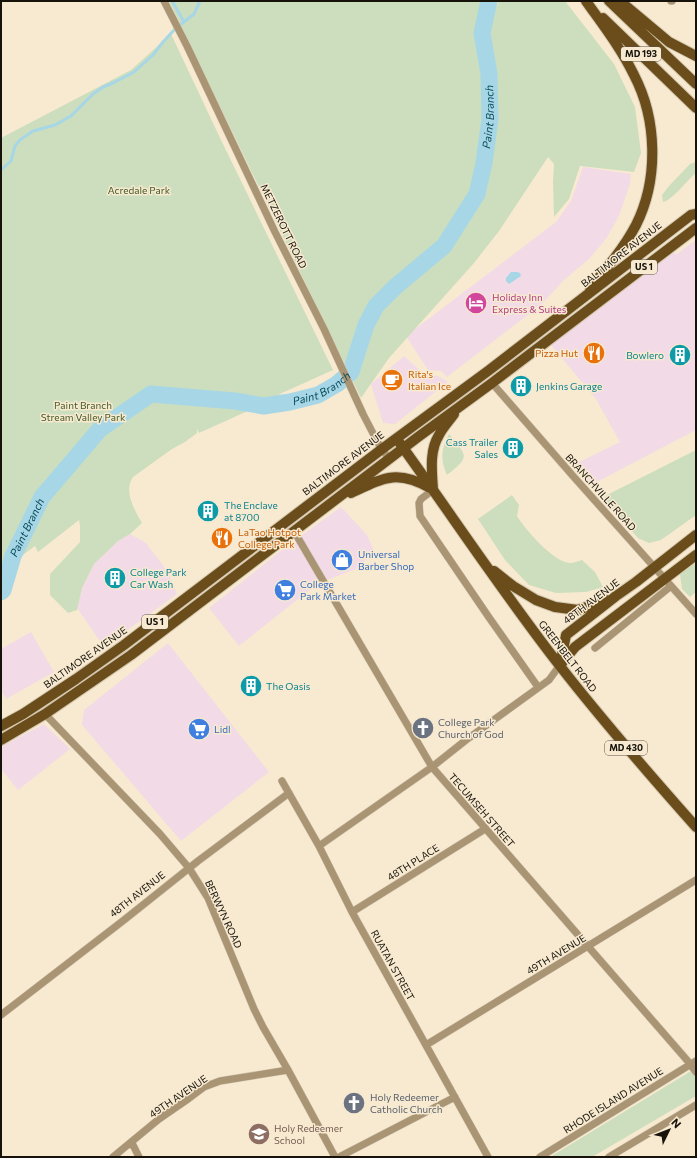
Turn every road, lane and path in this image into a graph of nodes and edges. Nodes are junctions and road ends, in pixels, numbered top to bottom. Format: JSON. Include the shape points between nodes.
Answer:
{"nodes":[{"id":1,"x":164,"y":1,"type":"edge"},
{"id":2,"x":586,"y":1,"type":"edge"},
{"id":3,"x":609,"y":1,"type":"edge"},
{"id":4,"x":620,"y":1,"type":"edge"},
{"id":5,"x":696,"y":56,"type":"edge"},
{"id":6,"x":696,"y":84,"type":"edge"},
{"id":7,"x":696,"y":108,"type":"edge"},
{"id":8,"x":696,"y":214,"type":"edge"},
{"id":9,"x":696,"y":228,"type":"edge"},
{"id":10,"x":580,"y":301,"type":"junction"},
{"id":11,"x":492,"y":382,"type":"junction"},
{"id":12,"x":459,"y":407,"type":"junction"},
{"id":13,"x":396,"y":438,"type":"junction"},
{"id":14,"x":403,"y":448,"type":"junction"},
{"id":15,"x":382,"y":449,"type":"junction"},
{"id":16,"x":389,"y":459,"type":"junction"},
{"id":17,"x":433,"y":490,"type":"junction"},
{"id":18,"x":331,"y":503,"type":"junction"},
{"id":19,"x":294,"y":531,"type":"junction"},
{"id":20,"x":696,"y":535,"type":"edge"},
{"id":21,"x":696,"y":555,"type":"edge"},
{"id":22,"x":487,"y":566,"type":"junction"},
{"id":23,"x":655,"y":568,"type":"junction"},
{"id":24,"x":668,"y":582,"type":"junction"},
{"id":25,"x":616,"y":596,"type":"junction"},
{"id":26,"x":696,"y":614,"type":"edge"},
{"id":27,"x":595,"y":648,"type":"dead end"},
{"id":28,"x":560,"y":666,"type":"junction"},
{"id":29,"x":538,"y":687,"type":"junction"},
{"id":30,"x":46,"y":714,"type":"junction"},
{"id":31,"x":1,"y":726,"type":"edge"},
{"id":32,"x":1,"y":740,"type":"edge"},
{"id":33,"x":432,"y":768,"type":"junction"},
{"id":34,"x":282,"y":781,"type":"dead end"},
{"id":35,"x":289,"y":793,"type":"junction"},
{"id":36,"x":696,"y":827,"type":"edge"},
{"id":37,"x":485,"y":829,"type":"junction"},
{"id":38,"x":319,"y":846,"type":"junction"},
{"id":39,"x":189,"y":868,"type":"junction"},
{"id":40,"x":696,"y":880,"type":"edge"},
{"id":41,"x":352,"y":912,"type":"junction"},
{"id":42,"x":588,"y":946,"type":"junction"},
{"id":43,"x":1,"y":1015,"type":"edge"},
{"id":44,"x":426,"y":1045,"type":"junction"},
{"id":45,"x":693,"y":1062,"type":"edge"},
{"id":46,"x":288,"y":1070,"type":"junction"},
{"id":47,"x":696,"y":1072,"type":"edge"},
{"id":48,"x":455,"y":1097,"type":"junction"},
{"id":49,"x":696,"y":1105,"type":"edge"},
{"id":50,"x":132,"y":1143,"type":"junction"},
{"id":51,"x":543,"y":1156,"type":"edge"},
{"id":52,"x":113,"y":1157,"type":"edge"},
{"id":53,"x":139,"y":1157,"type":"edge"},
{"id":54,"x":335,"y":1157,"type":"edge"},
{"id":55,"x":339,"y":1157,"type":"edge"},
{"id":56,"x":488,"y":1157,"type":"edge"},
{"id":57,"x":609,"y":1157,"type":"edge"}],
"edges":[{"from":1,"to":15,"type":"street","name":"METZEROTT ROAD"},
{"from":2,"to":7,"type":"main road","number":"MD 193"},
{"from":2,"to":10,"type":"main road","via":[[635,76],[649,123],[652,162],[650,182],[637,224],[617,256]]},
{"from":3,"to":6,"type":"main road","number":"MD 193"},
{"from":4,"to":5,"type":"main road","via":[[669,42]]},
{"from":8,"to":10,"type":"main road","name":"BALTIMORE AVENUE","number":"US 1","via":[[691,215]]},
{"from":9,"to":11,"type":"main road","number":"US 1"},
{"from":10,"to":13,"type":"main road","name":"BALTIMORE AVENUE","number":"US 1"},
{"from":11,"to":12,"type":"main road","number":"US 1"},
{"from":11,"to":23,"type":"street","name":"BRANCHVILLE ROAD"},
{"from":12,"to":14,"type":"main road","number":"US 1"},
{"from":12,"to":17,"type":"main road","via":[[438,436],[432,458]]},
{"from":13,"to":14,"type":"main road","name":"GREENBELT ROAD","number":"MD 430"},
{"from":13,"to":15,"type":"main road","name":"BALTIMORE AVENUE","number":"US 1"},
{"from":14,"to":16,"type":"main road","number":"US 1"},
{"from":14,"to":17,"type":"main road","name":"GREENBELT ROAD","number":"MD 430"},
{"from":15,"to":16,"type":"street","name":"METZEROTT ROAD"},
{"from":15,"to":31,"type":"main road","name":"BALTIMORE AVENUE","number":"US 1","via":[[124,645],[23,714]]},
{"from":16,"to":18,"type":"main road","number":"US 1"},
{"from":17,"to":18,"type":"main road","via":[[418,482],[390,477],[378,480]]},
{"from":17,"to":22,"type":"main road","name":"GREENBELT ROAD","number":"MD 430"},
{"from":17,"to":29,"type":"street","via":[[418,502],[420,516]]},
{"from":18,"to":19,"type":"main road","number":"US 1"},
{"from":19,"to":30,"type":"main road","number":"US 1","via":[[132,655]]},
{"from":19,"to":33,"type":"street","name":"TECUMSEH STREET"},
{"from":20,"to":23,"type":"main road","name":"48TH AVENUE"},
{"from":21,"to":24,"type":"main road"},
{"from":22,"to":25,"type":"main road","via":[[513,586],[555,607],[578,610]]},
{"from":22,"to":28,"type":"main road","name":"GREENBELT ROAD","number":"MD 430"},
{"from":23,"to":24,"type":"street","name":"BRANCHVILLE ROAD"},
{"from":23,"to":25,"type":"main road","name":"48TH AVENUE"},
{"from":24,"to":26,"type":"street","name":"BRANCHVILLE ROAD"},
{"from":24,"to":27,"type":"street"},
{"from":24,"to":28,"type":"main road","via":[[575,647]]},
{"from":25,"to":28,"type":"main road","name":"48TH AVENUE","via":[[566,635]]},
{"from":28,"to":29,"type":"street"},
{"from":28,"to":36,"type":"main road","name":"GREENBELT ROAD","number":"MD 430","via":[[635,758]]},
{"from":29,"to":33,"type":"street"},
{"from":30,"to":32,"type":"main road","number":"US 1"},
{"from":30,"to":39,"type":"street","name":"BERWYN ROAD"},
{"from":33,"to":37,"type":"street","name":"TECUMSEH STREET"},
{"from":33,"to":38,"type":"street"},
{"from":34,"to":35,"type":"street","name":"RUATAN STREET"},
{"from":35,"to":38,"type":"street","name":"RUATAN STREET"},
{"from":35,"to":39,"type":"street","name":"48TH AVENUE"},
{"from":37,"to":41,"type":"street","name":"48TH PLACE"},
{"from":37,"to":42,"type":"street","name":"TECUMSEH STREET"},
{"from":38,"to":41,"type":"street","name":"RUATAN STREET"},
{"from":39,"to":43,"type":"street","name":"48TH AVENUE"},
{"from":39,"to":46,"type":"street","name":"BERWYN ROAD","via":[[208,898],[254,1009]]},
{"from":40,"to":42,"type":"street","name":"49TH AVENUE"},
{"from":41,"to":44,"type":"street","name":"RUATAN STREET"},
{"from":42,"to":44,"type":"street","name":"49TH AVENUE"},
{"from":42,"to":45,"type":"street","name":"TECUMSEH STREET"},
{"from":44,"to":48,"type":"street","name":"RUATAN STREET"},
{"from":45,"to":47,"type":"street","name":"TECUMSEH STREET"},
{"from":45,"to":51,"type":"street","name":"RHODE ISLAND AVENUE"},
{"from":46,"to":50,"type":"street","name":"49TH AVENUE","via":[[210,1084],[159,1119]]},
{"from":46,"to":54,"type":"street","name":"BERWYN ROAD"},
{"from":48,"to":55,"type":"street"},
{"from":48,"to":56,"type":"street","name":"RUATAN STREET"},
{"from":49,"to":57,"type":"street"},
{"from":50,"to":52,"type":"street","name":"49TH AVENUE"},
{"from":50,"to":53,"type":"street"}]}
